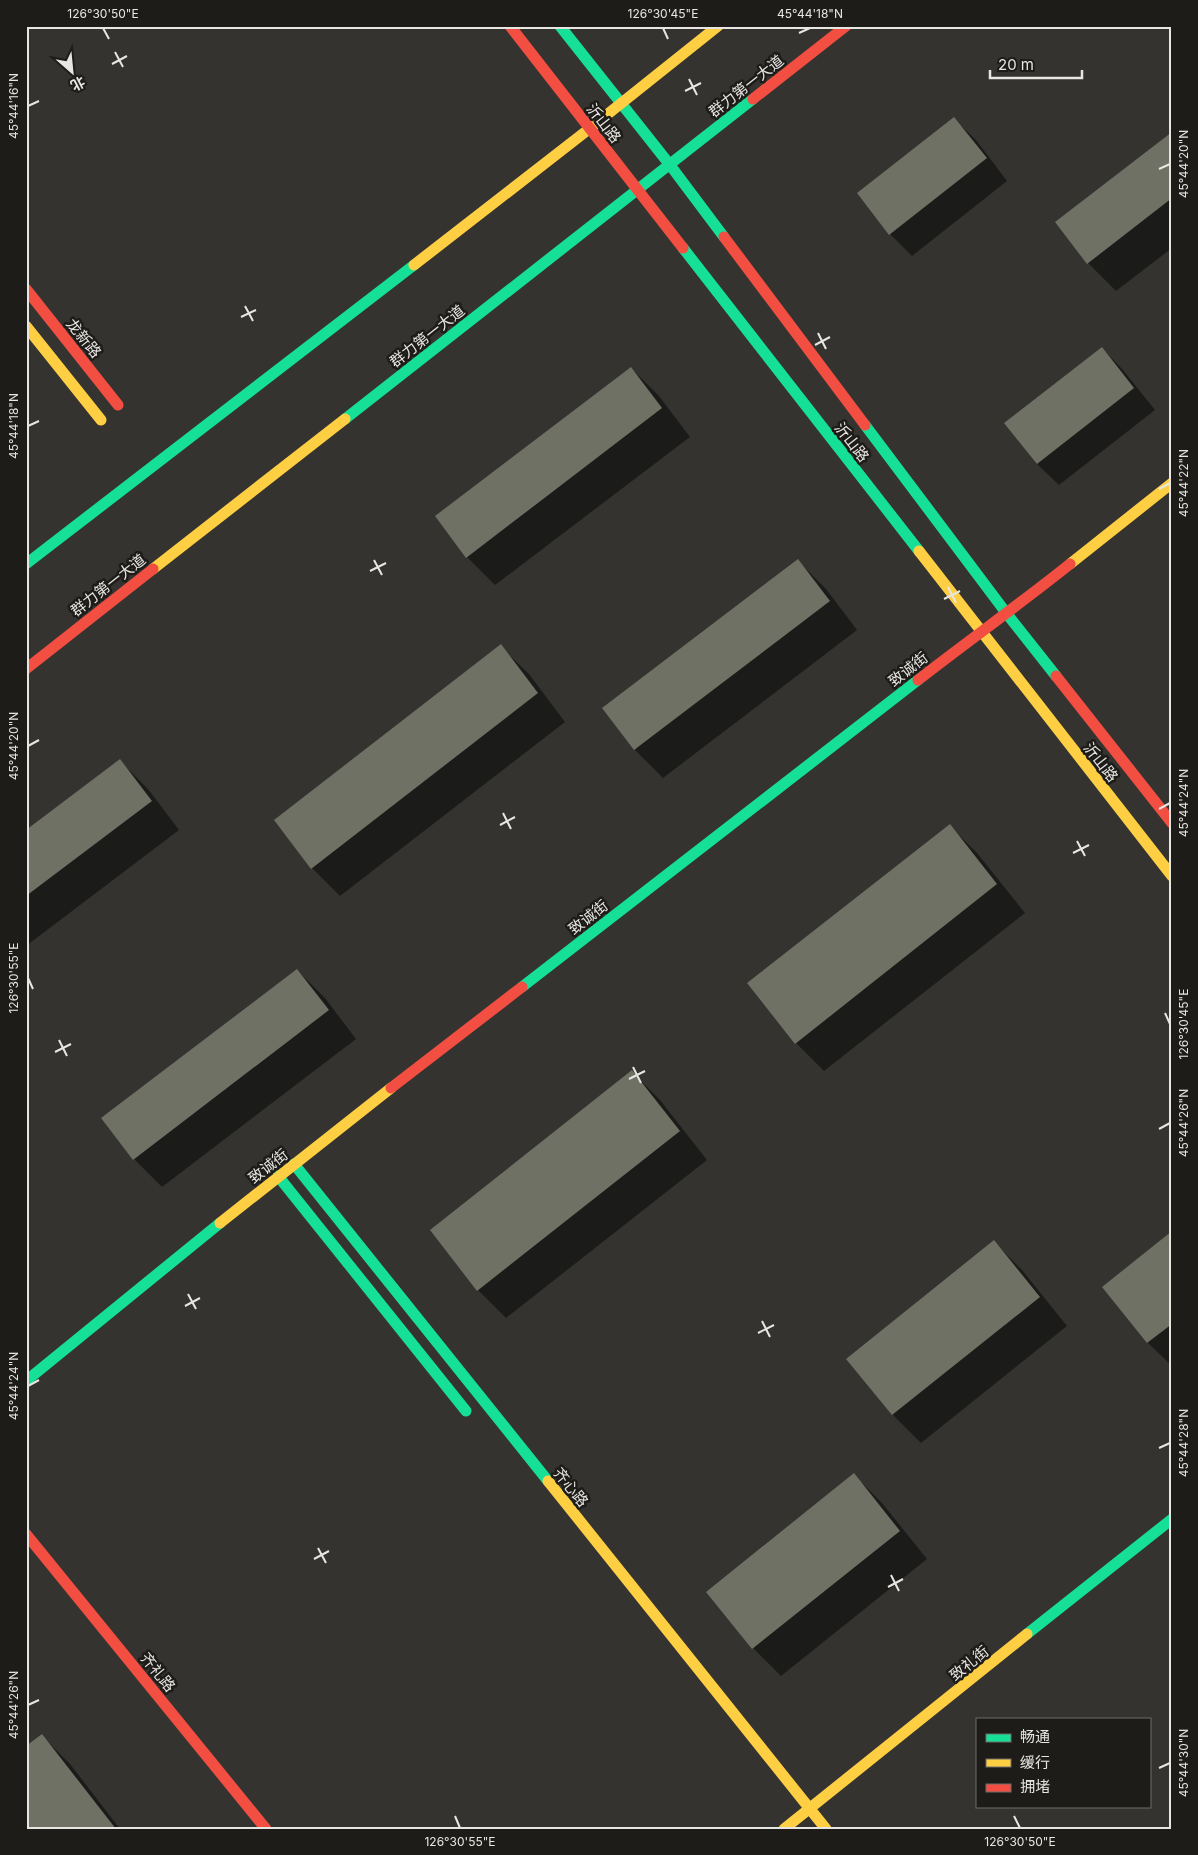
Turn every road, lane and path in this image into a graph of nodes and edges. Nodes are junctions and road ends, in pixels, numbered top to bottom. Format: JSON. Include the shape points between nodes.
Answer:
{"nodes":[{"id":1,"x":510,"y":26,"type":"edge"},
{"id":2,"x":560,"y":26,"type":"edge"},
{"id":3,"x":718,"y":26,"type":"edge"},
{"id":4,"x":846,"y":26,"type":"edge"},
{"id":5,"x":622,"y":103,"type":"junction"},
{"id":6,"x":589,"y":129,"type":"junction"},
{"id":7,"x":670,"y":165,"type":"junction"},
{"id":8,"x":637,"y":190,"type":"junction"},
{"id":9,"x":26,"y":289,"type":"edge"},
{"id":10,"x":26,"y":326,"type":"edge"},
{"id":11,"x":118,"y":405,"type":"dead end"},
{"id":12,"x":101,"y":420,"type":"dead end"},
{"id":13,"x":1172,"y":483,"type":"edge"},
{"id":14,"x":26,"y":564,"type":"edge"},
{"id":15,"x":1007,"y":614,"type":"junction"},
{"id":16,"x":980,"y":632,"type":"junction"},
{"id":17,"x":26,"y":669,"type":"edge"},
{"id":18,"x":1172,"y":823,"type":"edge"},
{"id":19,"x":1172,"y":876,"type":"edge"},
{"id":20,"x":294,"y":1164,"type":"junction"},
{"id":21,"x":278,"y":1176,"type":"junction"},
{"id":22,"x":26,"y":1381,"type":"edge"},
{"id":23,"x":471,"y":1417,"type":"dead end"},
{"id":24,"x":1172,"y":1519,"type":"edge"},
{"id":25,"x":26,"y":1534,"type":"edge"},
{"id":26,"x":810,"y":1809,"type":"junction"},
{"id":27,"x":796,"y":1820,"type":"edge"},
{"id":28,"x":266,"y":1829,"type":"edge"},
{"id":29,"x":784,"y":1829,"type":"edge"},
{"id":30,"x":826,"y":1829,"type":"edge"}],
"edges":[{"from":1,"to":6,"type":"main road","name":"沂山路"},
{"from":2,"to":5,"type":"main road","name":"沂山路"},
{"from":3,"to":5,"type":"main road"},
{"from":4,"to":7,"type":"main road","name":"群力第一大道"},
{"from":5,"to":6,"type":"main road"},
{"from":5,"to":7,"type":"main road","name":"沂山路"},
{"from":6,"to":8,"type":"main road","name":"沂山路"},
{"from":6,"to":14,"type":"main road"},
{"from":7,"to":8,"type":"main road","name":"群力第一大道"},
{"from":7,"to":15,"type":"main road","name":"沂山路"},
{"from":8,"to":16,"type":"main road","name":"沂山路"},
{"from":8,"to":17,"type":"main road","name":"群力第一大道"},
{"from":9,"to":11,"type":"main road","name":"龙新路"},
{"from":10,"to":12,"type":"main road"},
{"from":13,"to":15,"type":"main road","name":"致诚街"},
{"from":15,"to":16,"type":"main road","name":"致诚街"},
{"from":15,"to":18,"type":"main road","name":"沂山路"},
{"from":16,"to":19,"type":"main road","name":"沂山路"},
{"from":16,"to":20,"type":"main road","name":"致诚街"},
{"from":20,"to":21,"type":"main road","name":"致诚街"},
{"from":20,"to":26,"type":"main road","name":"齐心路"},
{"from":21,"to":22,"type":"main road","name":"致诚街"},
{"from":21,"to":23,"type":"main road"},
{"from":24,"to":26,"type":"main road","name":"致礼街"},
{"from":25,"to":28,"type":"main road","name":"齐礼路"},
{"from":26,"to":27,"type":"main road","name":"致礼街"},
{"from":26,"to":30,"type":"main road","name":"齐心路"},
{"from":27,"to":29,"type":"main road","name":"致礼街"}]}
